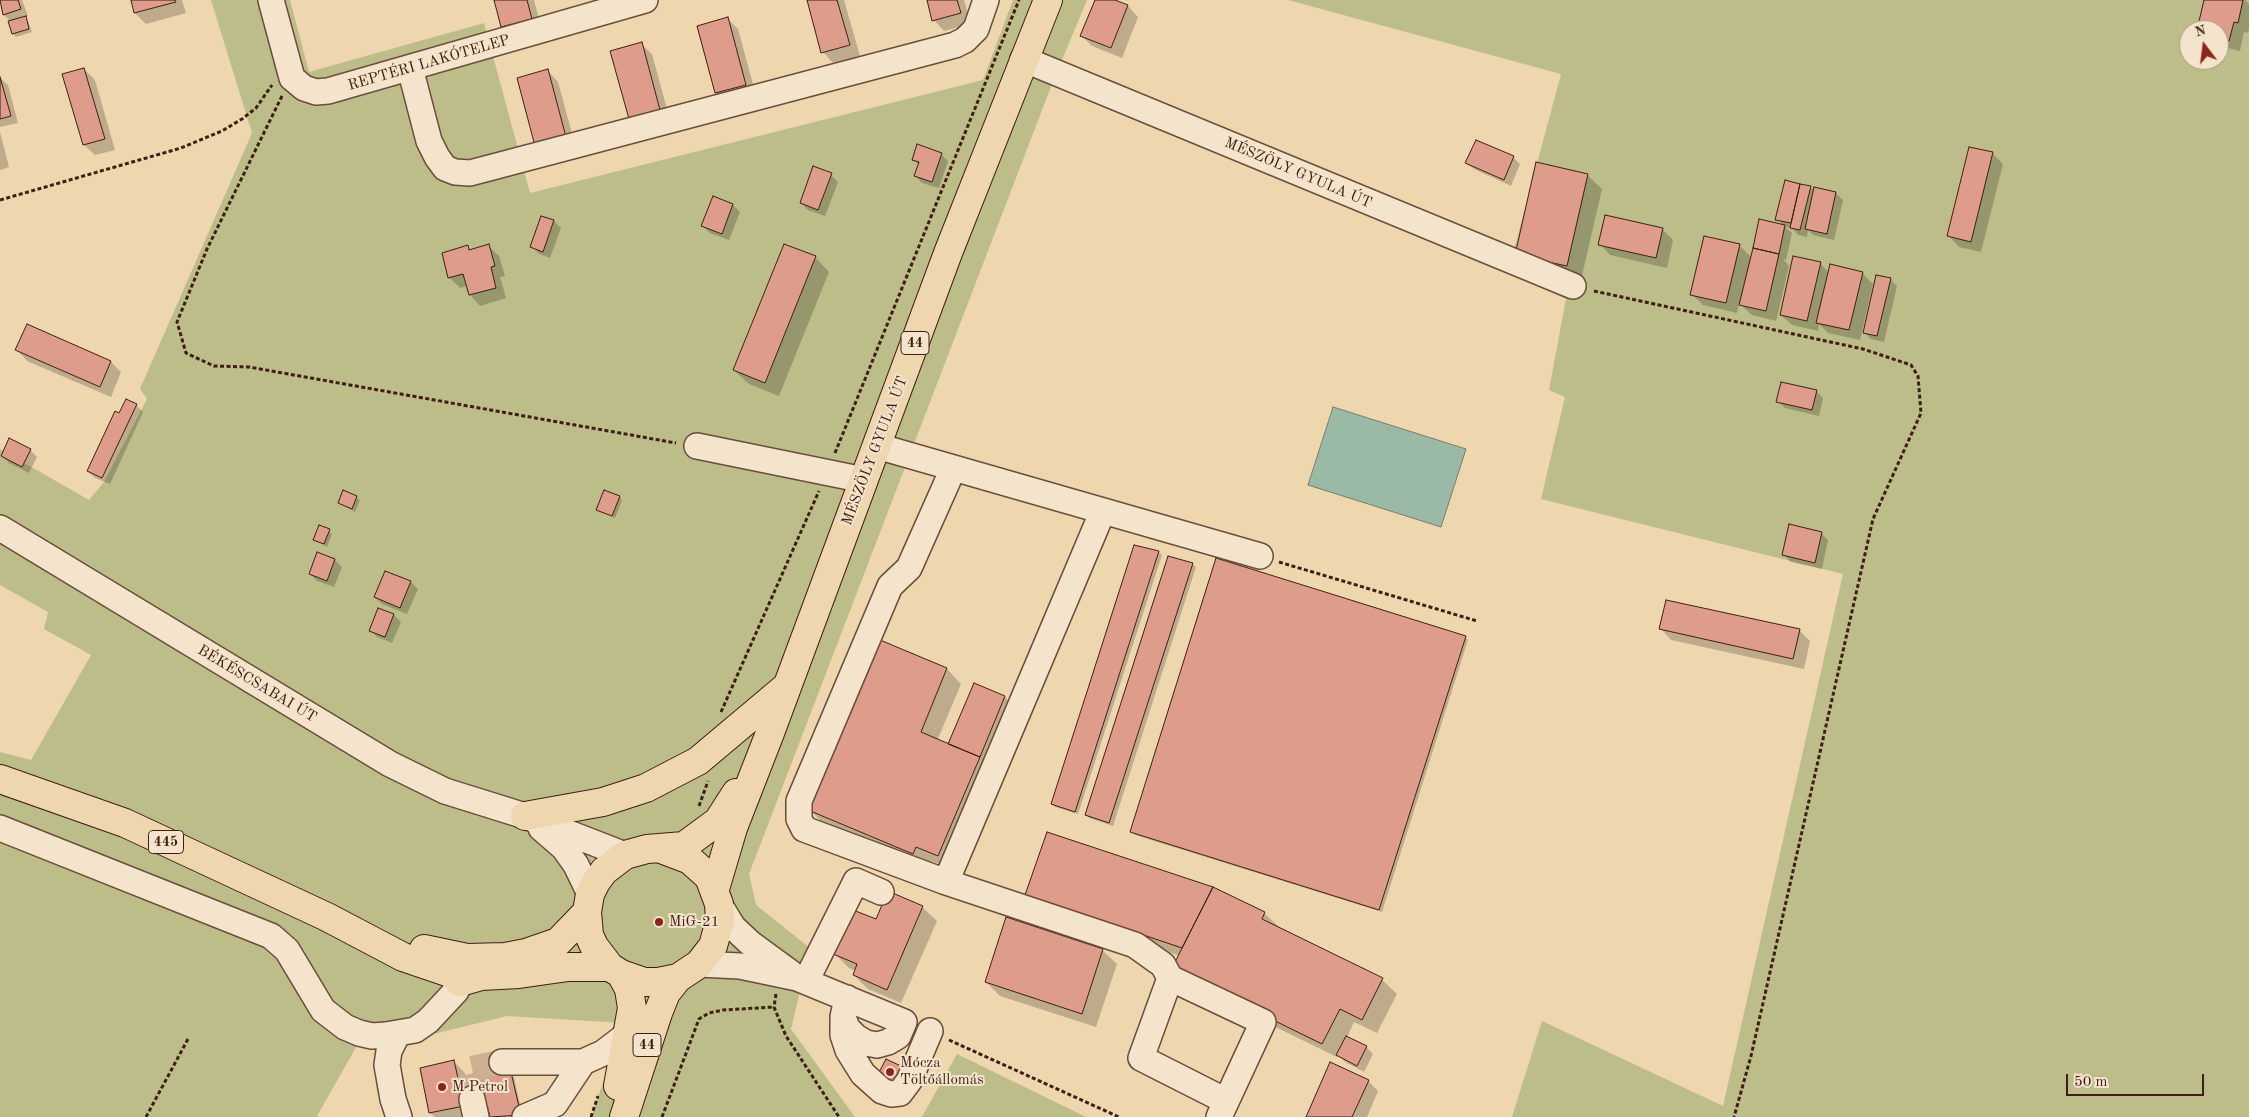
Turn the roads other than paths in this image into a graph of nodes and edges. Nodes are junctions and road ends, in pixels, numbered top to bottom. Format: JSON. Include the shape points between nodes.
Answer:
{"nodes":[{"id":1,"x":271,"y":0,"type":"edge"},
{"id":2,"x":645,"y":0,"type":"edge"},
{"id":3,"x":986,"y":0,"type":"edge"},
{"id":4,"x":1048,"y":0,"type":"edge"},
{"id":5,"x":1024,"y":59,"type":"junction"},
{"id":6,"x":410,"y":68,"type":"junction"},
{"id":7,"x":1574,"y":286,"type":"road end"},
{"id":8,"x":697,"y":446,"type":"road end"},
{"id":9,"x":877,"y":446,"type":"junction"},
{"id":10,"x":953,"y":469,"type":"junction"},
{"id":11,"x":864,"y":480,"type":"junction"},
{"id":12,"x":1102,"y":513,"type":"junction"},
{"id":13,"x":0,"y":528,"type":"edge"},
{"id":14,"x":1260,"y":556,"type":"road end"},
{"id":15,"x":786,"y":687,"type":"junction"},
{"id":16,"x":760,"y":759,"type":"junction"},
{"id":17,"x":0,"y":779,"type":"edge"},
{"id":18,"x":525,"y":816,"type":"junction"},
{"id":19,"x":0,"y":828,"type":"edge"},
{"id":20,"x":661,"y":849,"type":"junction"},
{"id":21,"x":625,"y":856,"type":"junction"},
{"id":22,"x":946,"y":882,"type":"junction"},
{"id":23,"x":881,"y":892,"type":"dead end"},
{"id":24,"x":717,"y":897,"type":"junction"},
{"id":25,"x":588,"y":903,"type":"junction"},
{"id":26,"x":327,"y":917,"type":"junction"},
{"id":27,"x":616,"y":970,"type":"junction"},
{"id":28,"x":689,"y":971,"type":"junction"},
{"id":29,"x":1170,"y":978,"type":"junction"},
{"id":30,"x":802,"y":980,"type":"junction"},
{"id":31,"x":460,"y":982,"type":"junction"},
{"id":32,"x":930,"y":1031,"type":"road end"},
{"id":33,"x":398,"y":1033,"type":"junction"},
{"id":34,"x":629,"y":1033,"type":"junction"},
{"id":35,"x":502,"y":1062,"type":"tunnel mouth"},
{"id":36,"x":583,"y":1062,"type":"junction"},
{"id":37,"x":1223,"y":1109,"type":"edge"},
{"id":38,"x":549,"y":1110,"type":"edge"},
{"id":39,"x":399,"y":1117,"type":"edge"},
{"id":40,"x":525,"y":1117,"type":"edge"},
{"id":41,"x":613,"y":1117,"type":"edge"},
{"id":42,"x":624,"y":1117,"type":"edge"}],
"edges":[{"from":1,"to":6,"type":"street","name":"REPTÉRI LAKÓTELEP","via":[[290,69],[304,88],[328,91]]},
{"from":2,"to":6,"type":"street","name":"REPTÉRI LAKÓTELEP"},
{"from":3,"to":6,"type":"street","via":[[976,29],[955,45],[470,173],[445,168],[437,157],[429,141]]},
{"from":4,"to":5,"type":"main road","name":"MÉSZÖLY GYULA ÚT","number":"44"},
{"from":5,"to":7,"type":"street","name":"MÉSZÖLY GYULA ÚT"},
{"from":5,"to":9,"type":"main road","name":"MÉSZÖLY GYULA ÚT","number":"44"},
{"from":8,"to":11,"type":"street"},
{"from":9,"to":10,"type":"street"},
{"from":9,"to":11,"type":"main road","name":"MÉSZÖLY GYULA ÚT","number":"44"},
{"from":10,"to":12,"type":"street"},
{"from":10,"to":22,"type":"street","via":[[909,568],[890,586],[798,811],[804,829]]},
{"from":11,"to":15,"type":"main road","name":"MÉSZÖLY GYULA ÚT","number":"44"},
{"from":12,"to":14,"type":"street"},
{"from":12,"to":22,"type":"street"},
{"from":13,"to":18,"type":"street","name":"BÉKÉSCSABAI ÚT","via":[[390,764],[445,791]]},
{"from":15,"to":16,"type":"main road","name":"MÉSZÖLY GYULA ÚT","number":"44"},
{"from":15,"to":18,"type":"main road","via":[[698,760],[646,788],[603,802]]},
{"from":16,"to":20,"type":"main road","name":"MÉSZÖLY GYULA ÚT","number":"44","via":[[718,820],[684,846]]},
{"from":16,"to":24,"type":"main road","name":"MÉSZÖLY GYULA ÚT","number":"44","via":[[733,828]]},
{"from":17,"to":26,"type":"main road","number":"445","via":[[125,823]]},
{"from":18,"to":21,"type":"street","name":"BÉKÉSCSABAI ÚT"},
{"from":18,"to":25,"type":"street","name":"BÉKÉSCSABAI ÚT","via":[[564,848],[576,865]]},
{"from":19,"to":33,"type":"street","via":[[271,936],[287,950],[317,1002],[334,1019],[365,1034]]},
{"from":20,"to":21,"type":"main road","name":"MÉSZÖLY GYULA ÚT","number":"44"},
{"from":20,"to":24,"type":"main road","name":"MÉSZÖLY GYULA ÚT","number":"44","via":[[690,860],[709,877]]},
{"from":21,"to":25,"type":"main road","name":"MÉSZÖLY GYULA ÚT","number":"44","via":[[604,871]]},
{"from":22,"to":29,"type":"street","via":[[1136,945],[1163,965]]},
{"from":23,"to":30,"type":"street","via":[[856,881]]},
{"from":24,"to":28,"type":"main road","name":"MÉSZÖLY GYULA ÚT","number":"44","via":[[718,934],[713,946]]},
{"from":24,"to":30,"type":"street","via":[[733,927]]},
{"from":25,"to":26,"type":"main road","number":"445","via":[[570,931],[550,946],[505,957],[467,958],[428,951]]},
{"from":25,"to":27,"type":"main road","number":"44","via":[[589,935],[594,946]]},
{"from":26,"to":31,"type":"main road","number":"445","via":[[403,957],[450,973]]},
{"from":27,"to":28,"type":"main road","via":[[644,982],[658,982]]},
{"from":27,"to":31,"type":"main road","via":[[568,967],[481,976]]},
{"from":27,"to":34,"type":"main road","number":"44","via":[[629,989],[632,1008]]},
{"from":28,"to":30,"type":"street","via":[[740,966]]},
{"from":28,"to":42,"type":"main road","name":"MÉSZÖLY GYULA ÚT","number":"44","via":[[666,993]]},
{"from":29,"to":37,"type":"street","via":[[1141,1058]]},
{"from":29,"to":37,"type":"street","via":[[1263,1022]]},
{"from":30,"to":32,"type":"street","via":[[845,1007],[843,1035],[848,1050],[863,1074],[882,1091],[900,1093],[910,1081]]},
{"from":31,"to":33,"type":"street","via":[[456,991],[428,1021],[415,1030]]},
{"from":33,"to":39,"type":"street","via":[[389,1052],[387,1066]]},
{"from":34,"to":36,"type":"street","via":[[603,1053]]},
{"from":34,"to":41,"type":"main road","number":"44"},
{"from":35,"to":36,"type":"street"},
{"from":36,"to":38,"type":"street"},
{"from":38,"to":40,"type":"street"}]}
